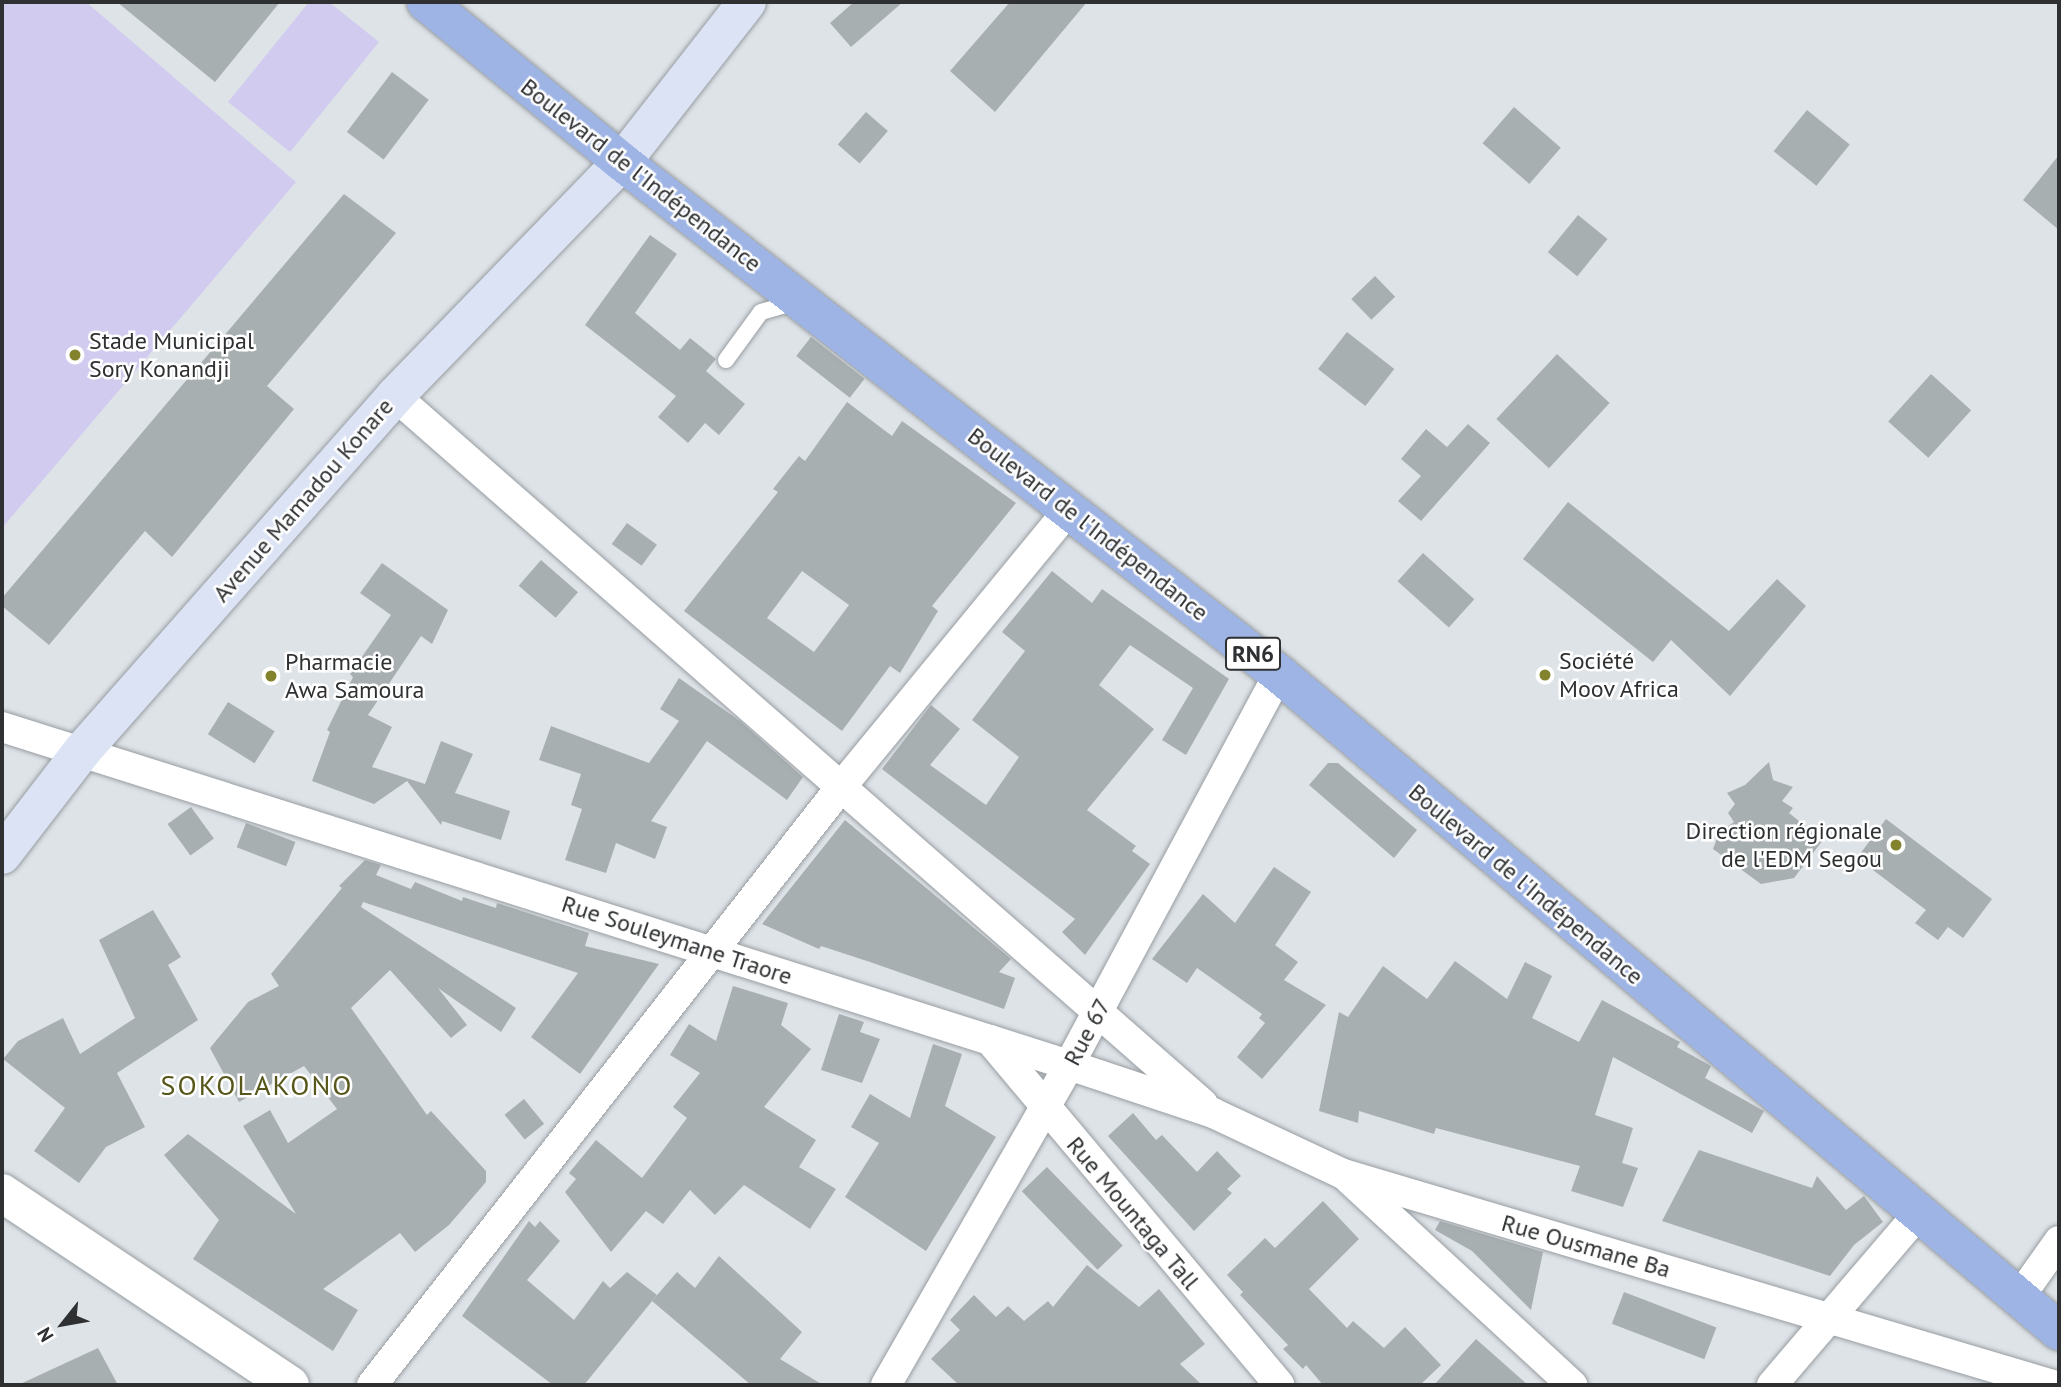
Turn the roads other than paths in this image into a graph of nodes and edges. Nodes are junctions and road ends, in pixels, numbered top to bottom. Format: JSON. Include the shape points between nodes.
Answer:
{"nodes":[{"id":1,"x":426,"y":2,"type":"edge"},
{"id":2,"x":747,"y":2,"type":"edge"},
{"id":3,"x":622,"y":162,"type":"junction"},
{"id":4,"x":801,"y":301,"type":"junction"},
{"id":5,"x":726,"y":360,"type":"dead end"},
{"id":6,"x":395,"y":396,"type":"junction"},
{"id":7,"x":1069,"y":509,"type":"junction"},
{"id":8,"x":1279,"y":674,"type":"junction"},
{"id":9,"x":2,"y":727,"type":"edge"},
{"id":10,"x":83,"y":750,"type":"junction"},
{"id":11,"x":841,"y":787,"type":"junction"},
{"id":12,"x":2,"y":855,"type":"edge"},
{"id":13,"x":711,"y":951,"type":"junction"},
{"id":14,"x":1097,"y":1012,"type":"junction"},
{"id":15,"x":990,"y":1040,"type":"junction"},
{"id":16,"x":1069,"y":1065,"type":"junction"},
{"id":17,"x":1045,"y":1109,"type":"junction"},
{"id":18,"x":1213,"y":1113,"type":"junction"},
{"id":19,"x":1343,"y":1174,"type":"junction"},
{"id":20,"x":2,"y":1193,"type":"edge"},
{"id":21,"x":1917,"y":1215,"type":"junction"},
{"id":22,"x":2059,"y":1241,"type":"edge"},
{"id":23,"x":2018,"y":1299,"type":"junction"},
{"id":24,"x":1829,"y":1317,"type":"junction"},
{"id":25,"x":2059,"y":1331,"type":"edge"},
{"id":26,"x":290,"y":1385,"type":"edge"},
{"id":27,"x":372,"y":1385,"type":"edge"},
{"id":28,"x":886,"y":1385,"type":"edge"},
{"id":29,"x":1279,"y":1385,"type":"edge"},
{"id":30,"x":1572,"y":1385,"type":"edge"},
{"id":31,"x":1772,"y":1385,"type":"edge"},
{"id":32,"x":2053,"y":1385,"type":"edge"}],
"edges":[{"from":1,"to":3,"type":"highway","name":"Boulevard de l'Indépendance","number":"RN6"},
{"from":2,"to":3,"type":"main road","name":"Avenue Mamadou Konare"},
{"from":3,"to":4,"type":"highway","name":"Boulevard de l'Indépendance","number":"RN6"},
{"from":3,"to":6,"type":"main road","name":"Avenue Mamadou Konare"},
{"from":4,"to":5,"type":"lane","via":[[761,312]]},
{"from":4,"to":7,"type":"highway","name":"Boulevard de l'Indépendance","number":"RN6"},
{"from":6,"to":10,"type":"main road","name":"Avenue Mamadou Konare"},
{"from":6,"to":11,"type":"street"},
{"from":7,"to":8,"type":"highway","name":"Boulevard de l'Indépendance","number":"RN6"},
{"from":7,"to":11,"type":"street"},
{"from":8,"to":14,"type":"street","name":"Rue 67"},
{"from":8,"to":21,"type":"highway","name":"Boulevard de l'Indépendance","number":"RN6"},
{"from":9,"to":10,"type":"street","name":"Rue Souleymane Traore"},
{"from":10,"to":12,"type":"main road","name":"Avenue Mamadou Konare"},
{"from":10,"to":13,"type":"street","name":"Rue Souleymane Traore"},
{"from":11,"to":13,"type":"street"},
{"from":11,"to":14,"type":"street"},
{"from":13,"to":15,"type":"street","name":"Rue Souleymane Traore"},
{"from":13,"to":27,"type":"street"},
{"from":14,"to":16,"type":"street","name":"Rue 67"},
{"from":14,"to":18,"type":"street"},
{"from":15,"to":16,"type":"street","name":"Rue Souleymane Traore"},
{"from":15,"to":17,"type":"street","name":"Rue Mountaga Tall"},
{"from":16,"to":17,"type":"street","name":"Rue 67"},
{"from":16,"to":18,"type":"street","name":"Rue Souleymane Traore"},
{"from":17,"to":28,"type":"street","name":"Rue 67"},
{"from":17,"to":29,"type":"street","name":"Rue Mountaga Tall"},
{"from":18,"to":19,"type":"street","name":"Rue Souleymane Traore"},
{"from":19,"to":24,"type":"street","name":"Rue Ousmane Ba"},
{"from":19,"to":30,"type":"street"},
{"from":20,"to":26,"type":"street"},
{"from":21,"to":23,"type":"highway","name":"Boulevard de l'Indépendance","number":"RN6"},
{"from":21,"to":24,"type":"street"},
{"from":22,"to":23,"type":"street"},
{"from":23,"to":25,"type":"highway","name":"Boulevard de l'Indépendance","number":"RN6"},
{"from":24,"to":31,"type":"street"},
{"from":24,"to":32,"type":"street","name":"Rue Ousmane Ba"}]}
